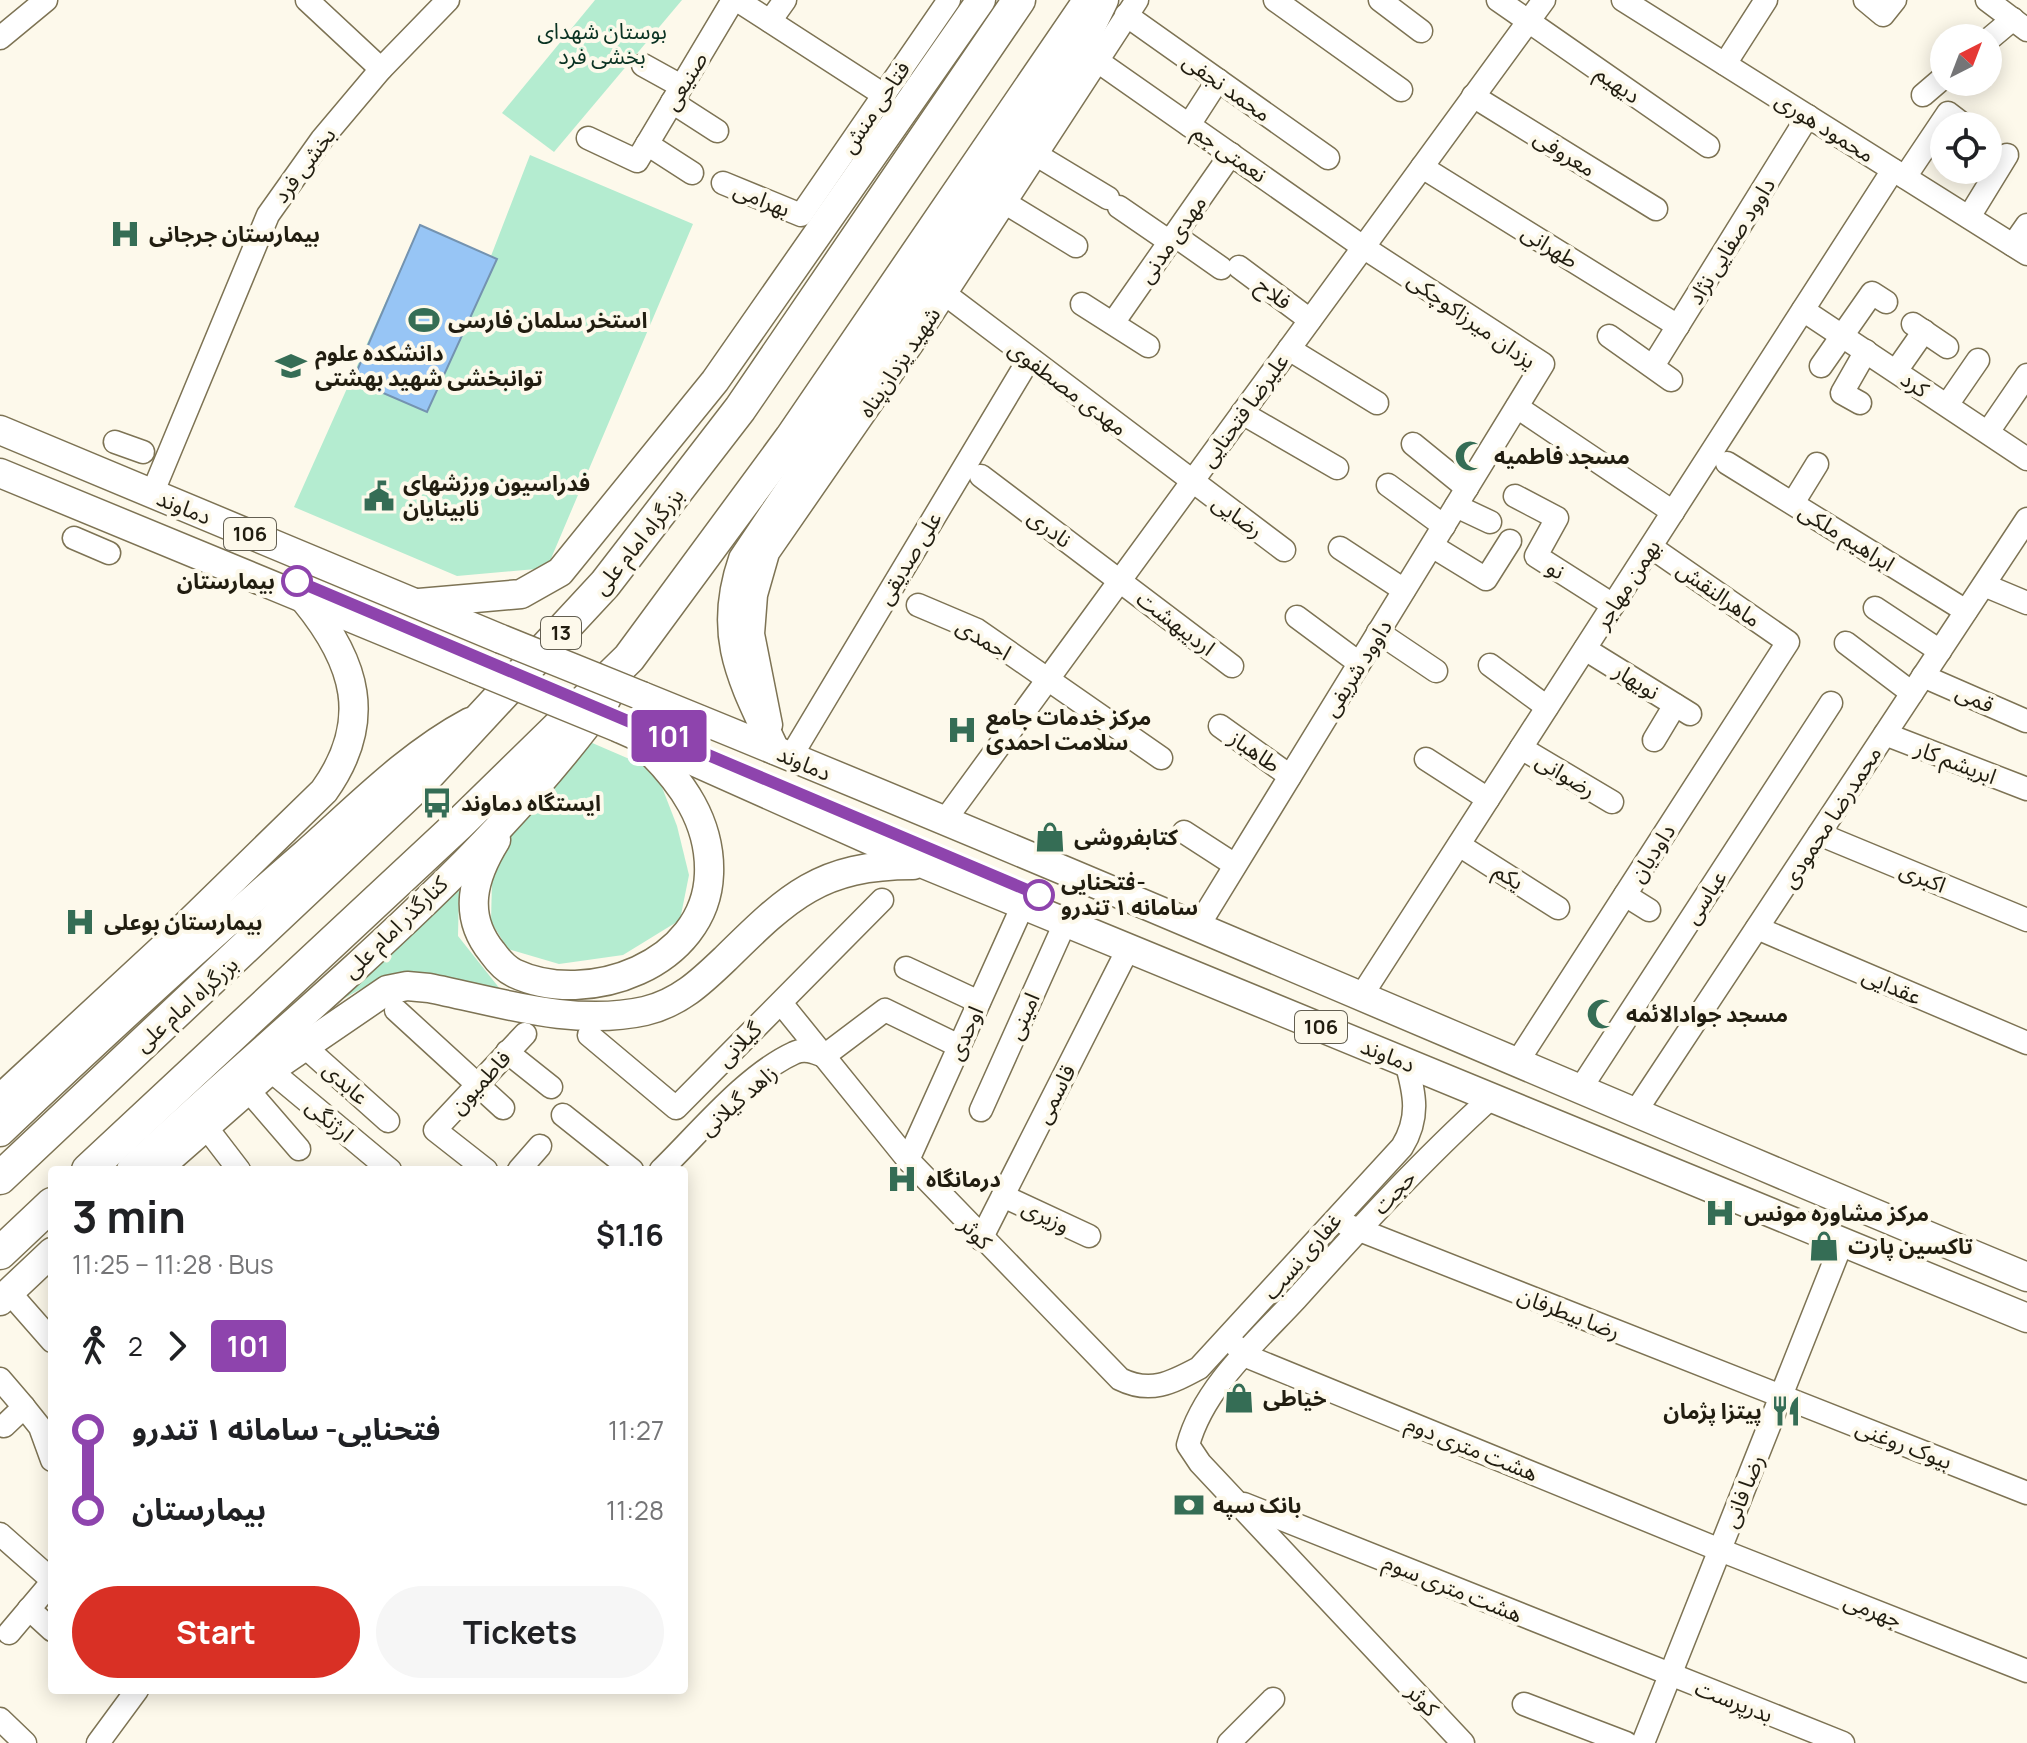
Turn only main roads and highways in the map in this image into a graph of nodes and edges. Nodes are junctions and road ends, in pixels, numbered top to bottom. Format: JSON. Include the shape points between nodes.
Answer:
{"nodes":[{"id":1,"x":981,"y":0,"type":"edge"},
{"id":2,"x":1019,"y":0,"type":"edge"},
{"id":3,"x":1090,"y":0,"type":"edge"},
{"id":4,"x":1122,"y":5,"type":"edge"},
{"id":5,"x":0,"y":430,"type":"edge"},
{"id":6,"x":0,"y":473,"type":"edge"},
{"id":7,"x":305,"y":600,"type":"junction"},
{"id":8,"x":419,"y":603,"type":"junction"},
{"id":9,"x":629,"y":658,"type":"junction"},
{"id":10,"x":489,"y":713,"type":"junction"},
{"id":11,"x":625,"y":731,"type":"junction"},
{"id":12,"x":782,"y":754,"type":"junction"},
{"id":13,"x":512,"y":815,"type":"junction"},
{"id":14,"x":926,"y":865,"type":"junction"},
{"id":15,"x":0,"y":1099,"type":"edge"},
{"id":16,"x":0,"y":1132,"type":"edge"},
{"id":17,"x":92,"y":1166,"type":"edge"},
{"id":18,"x":135,"y":1166,"type":"edge"},
{"id":19,"x":161,"y":1166,"type":"edge"},
{"id":20,"x":0,"y":1178,"type":"edge"},
{"id":21,"x":48,"y":1208,"type":"edge"},
{"id":22,"x":0,"y":1253,"type":"edge"},
{"id":23,"x":48,"y":1256,"type":"edge"},
{"id":24,"x":2027,"y":1277,"type":"edge"},
{"id":25,"x":5,"y":1296,"type":"edge"},
{"id":26,"x":2027,"y":1318,"type":"edge"}],
"edges":[{"from":1,"to":8,"type":"main road","via":[[715,381],[560,572],[521,594]]},
{"from":2,"to":10,"type":"highway","name":"بزرگراه امام علی","number":"13","via":[[722,432],[605,584]]},
{"from":3,"to":9,"type":"highway","via":[[791,438]]},
{"from":4,"to":12,"type":"main road","via":[[1087,35],[956,243],[743,559],[736,581],[732,647]]},
{"from":5,"to":8,"type":"main road","name":"دماوند","number":"106"},
{"from":6,"to":7,"type":"main road","name":"دماوند","number":"106"},
{"from":7,"to":11,"type":"main road","name":"دماوند","number":"106","bridge":true},
{"from":7,"to":15,"type":"main road","via":[[328,627],[347,665],[353,712],[336,773],[324,791],[163,948]]},
{"from":8,"to":12,"type":"main road","name":"دماوند","number":"106","bridge":true},
{"from":9,"to":13,"type":"main road","name":"کنارگذر امام علی","via":[[588,723]]},
{"from":9,"to":17,"type":"highway"},
{"from":10,"to":16,"type":"main road","via":[[442,737],[408,763]]},
{"from":10,"to":20,"type":"highway","name":"بزرگراه امام علی","number":"13","via":[[270,927]]},
{"from":11,"to":13,"type":"main road","via":[[683,786],[700,818],[710,858],[708,894],[697,924],[680,944],[628,975],[593,983],[554,982],[513,972],[484,942],[473,890],[481,864]]},
{"from":11,"to":14,"type":"main road","name":"دماوند","number":"106"},
{"from":12,"to":24,"type":"main road","name":"دماوند","number":"106"},
{"from":13,"to":18,"type":"main road","name":"کنارگذر امام علی"},
{"from":14,"to":19,"type":"main road","via":[[869,865],[831,875],[772,913],[686,995],[647,1010],[580,1017],[407,986],[377,995],[270,1070]]},
{"from":14,"to":26,"type":"main road","name":"دماوند","number":"106"},
{"from":21,"to":22,"type":"highway"},
{"from":23,"to":25,"type":"main road"}]}
